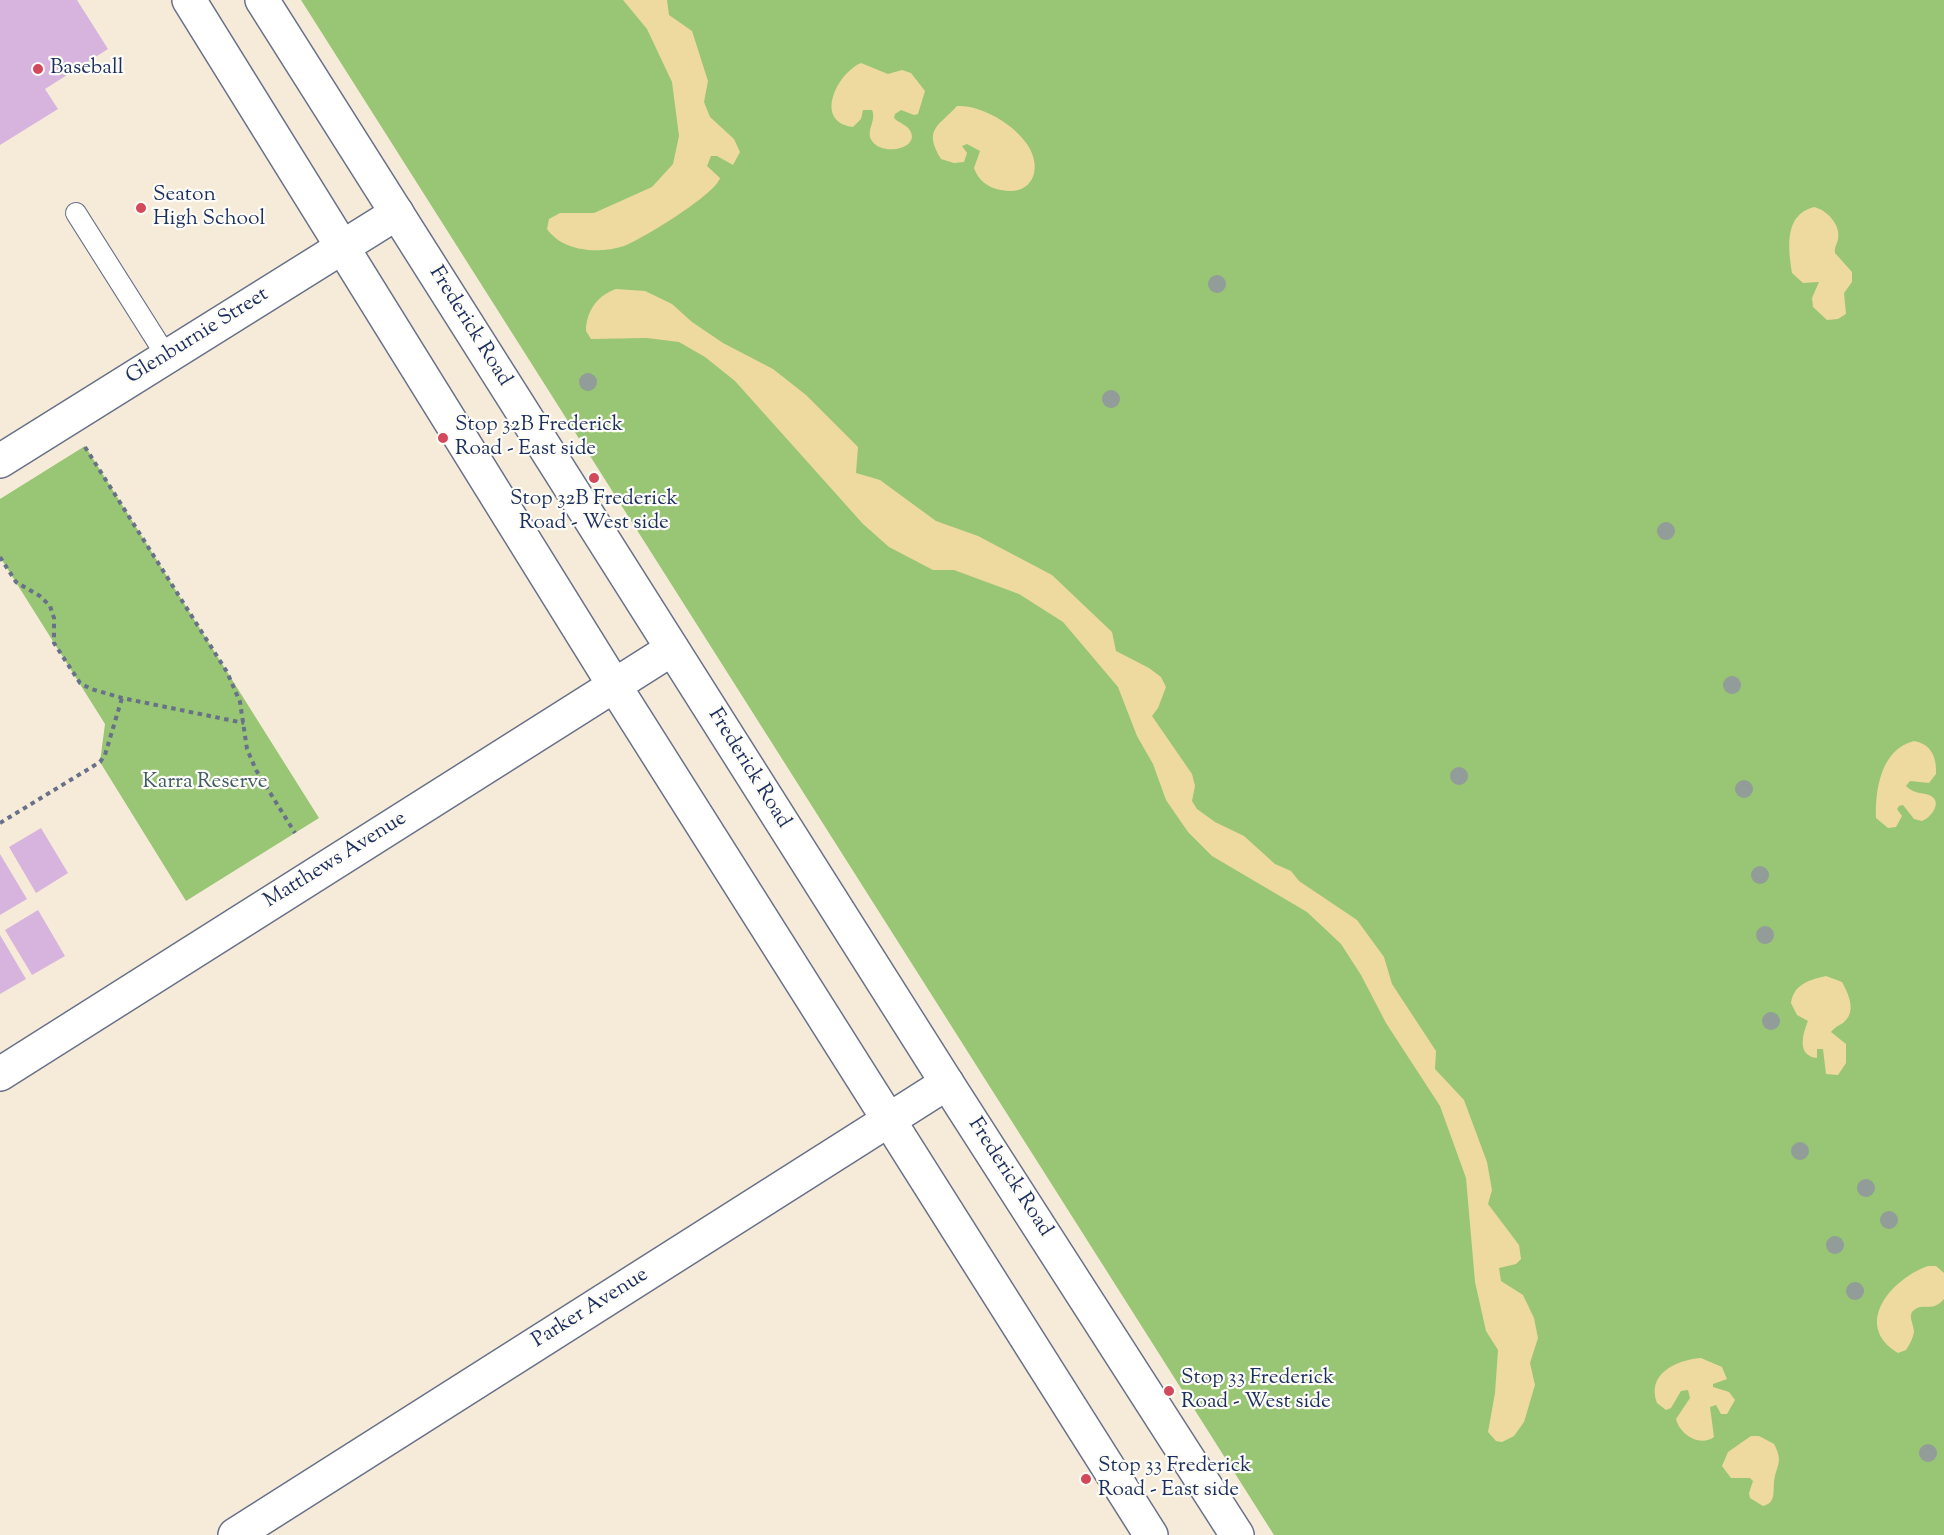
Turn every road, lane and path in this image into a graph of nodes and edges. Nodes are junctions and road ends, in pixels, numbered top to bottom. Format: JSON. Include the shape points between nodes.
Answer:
{"nodes":[{"id":1,"x":189,"y":0,"type":"edge"},
{"id":2,"x":262,"y":0,"type":"edge"},
{"id":3,"x":76,"y":213,"type":"dead end"},
{"id":4,"x":397,"y":213,"type":"junction"},
{"id":5,"x":342,"y":247,"type":"junction"},
{"id":6,"x":166,"y":357,"type":"junction"},
{"id":7,"x":85,"y":446,"type":"dead end"},
{"id":8,"x":0,"y":461,"type":"edge"},
{"id":9,"x":0,"y":557,"type":"edge"},
{"id":10,"x":672,"y":649,"type":"junction"},
{"id":11,"x":614,"y":685,"type":"junction"},
{"id":12,"x":122,"y":698,"type":"junction"},
{"id":13,"x":244,"y":723,"type":"junction"},
{"id":14,"x":0,"y":824,"type":"edge"},
{"id":15,"x":295,"y":833,"type":"dead end"},
{"id":16,"x":0,"y":1074,"type":"edge"},
{"id":17,"x":947,"y":1083,"type":"junction"},
{"id":18,"x":888,"y":1120,"type":"junction"},
{"id":19,"x":235,"y":1535,"type":"edge"},
{"id":20,"x":1151,"y":1535,"type":"edge"},
{"id":21,"x":1237,"y":1535,"type":"edge"}],
"edges":[{"from":1,"to":5,"type":"main road"},
{"from":2,"to":4,"type":"main road","name":"Frederick Road"},
{"from":3,"to":6,"type":"lane"},
{"from":4,"to":5,"type":"main road","name":"Glenburnie Street"},
{"from":4,"to":10,"type":"main road","name":"Frederick Road"},
{"from":5,"to":6,"type":"main road","name":"Glenburnie Street"},
{"from":5,"to":11,"type":"main road"},
{"from":6,"to":8,"type":"main road","name":"Glenburnie Street"},
{"from":7,"to":13,"type":"path","via":[[227,672]]},
{"from":9,"to":12,"type":"path","via":[[16,582],[50,606],[54,643],[80,683]]},
{"from":10,"to":11,"type":"main road","name":"Matthews Avenue"},
{"from":10,"to":17,"type":"main road","name":"Frederick Road"},
{"from":11,"to":16,"type":"main road","name":"Matthews Avenue"},
{"from":11,"to":18,"type":"main road"},
{"from":12,"to":13,"type":"path"},
{"from":12,"to":14,"type":"path","via":[[100,762]]},
{"from":13,"to":15,"type":"path","via":[[247,749],[256,770]]},
{"from":17,"to":18,"type":"main road","name":"Parker Avenue"},
{"from":17,"to":21,"type":"main road","name":"Frederick Road"},
{"from":18,"to":19,"type":"main road","name":"Parker Avenue"},
{"from":18,"to":20,"type":"main road"}]}
